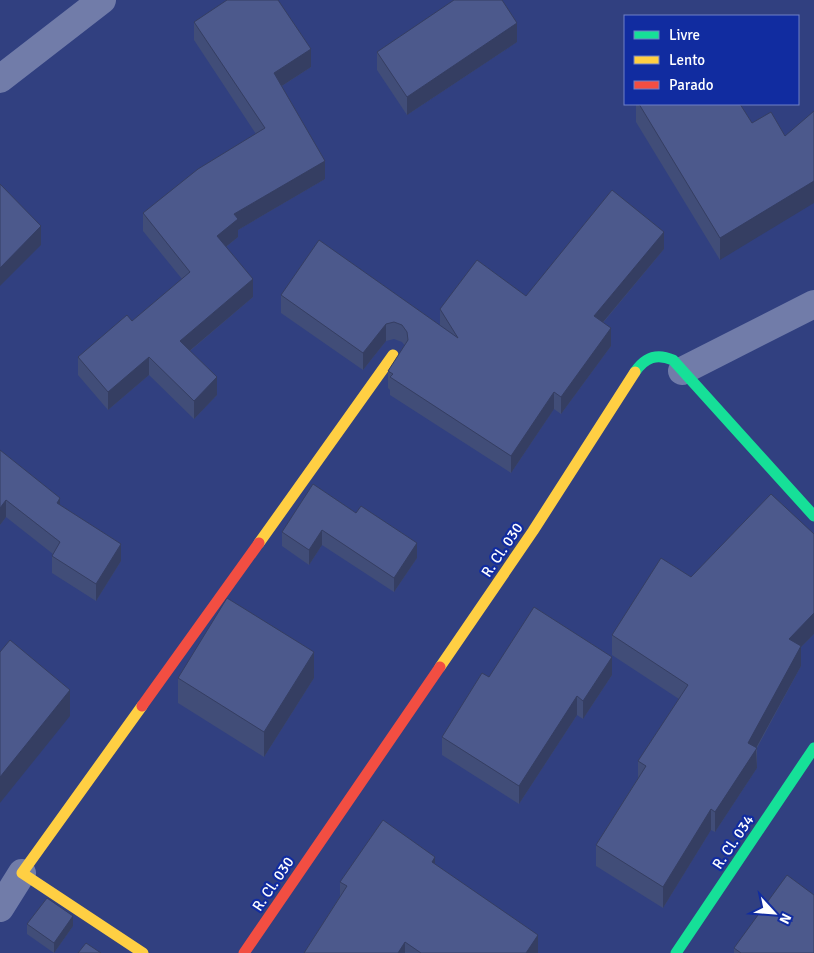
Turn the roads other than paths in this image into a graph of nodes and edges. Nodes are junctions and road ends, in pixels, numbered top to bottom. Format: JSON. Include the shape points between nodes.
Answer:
{"nodes":[{"id":1,"x":102,"y":0,"type":"edge"},
{"id":2,"x":0,"y":80,"type":"edge"},
{"id":3,"x":814,"y":304,"type":"edge"},
{"id":4,"x":393,"y":355,"type":"dead end"},
{"id":5,"x":682,"y":371,"type":"junction"},
{"id":6,"x":814,"y":516,"type":"edge"},
{"id":7,"x":814,"y":748,"type":"edge"},
{"id":8,"x":22,"y":874,"type":"junction"},
{"id":9,"x":0,"y":908,"type":"edge"},
{"id":10,"x":143,"y":953,"type":"edge"},
{"id":11,"x":244,"y":953,"type":"edge"},
{"id":12,"x":676,"y":953,"type":"edge"}],
"edges":[{"from":1,"to":2,"type":"street"},
{"from":3,"to":5,"type":"street"},
{"from":4,"to":8,"type":"street"},
{"from":5,"to":6,"type":"street","name":"R. Cl. 030"},
{"from":5,"to":11,"type":"street","name":"R. Cl. 030","via":[[673,360],[662,355],[651,356],[641,363],[533,531]]},
{"from":7,"to":12,"type":"street","name":"R. Cl. 034"},
{"from":8,"to":9,"type":"street"},
{"from":8,"to":10,"type":"street"}]}
